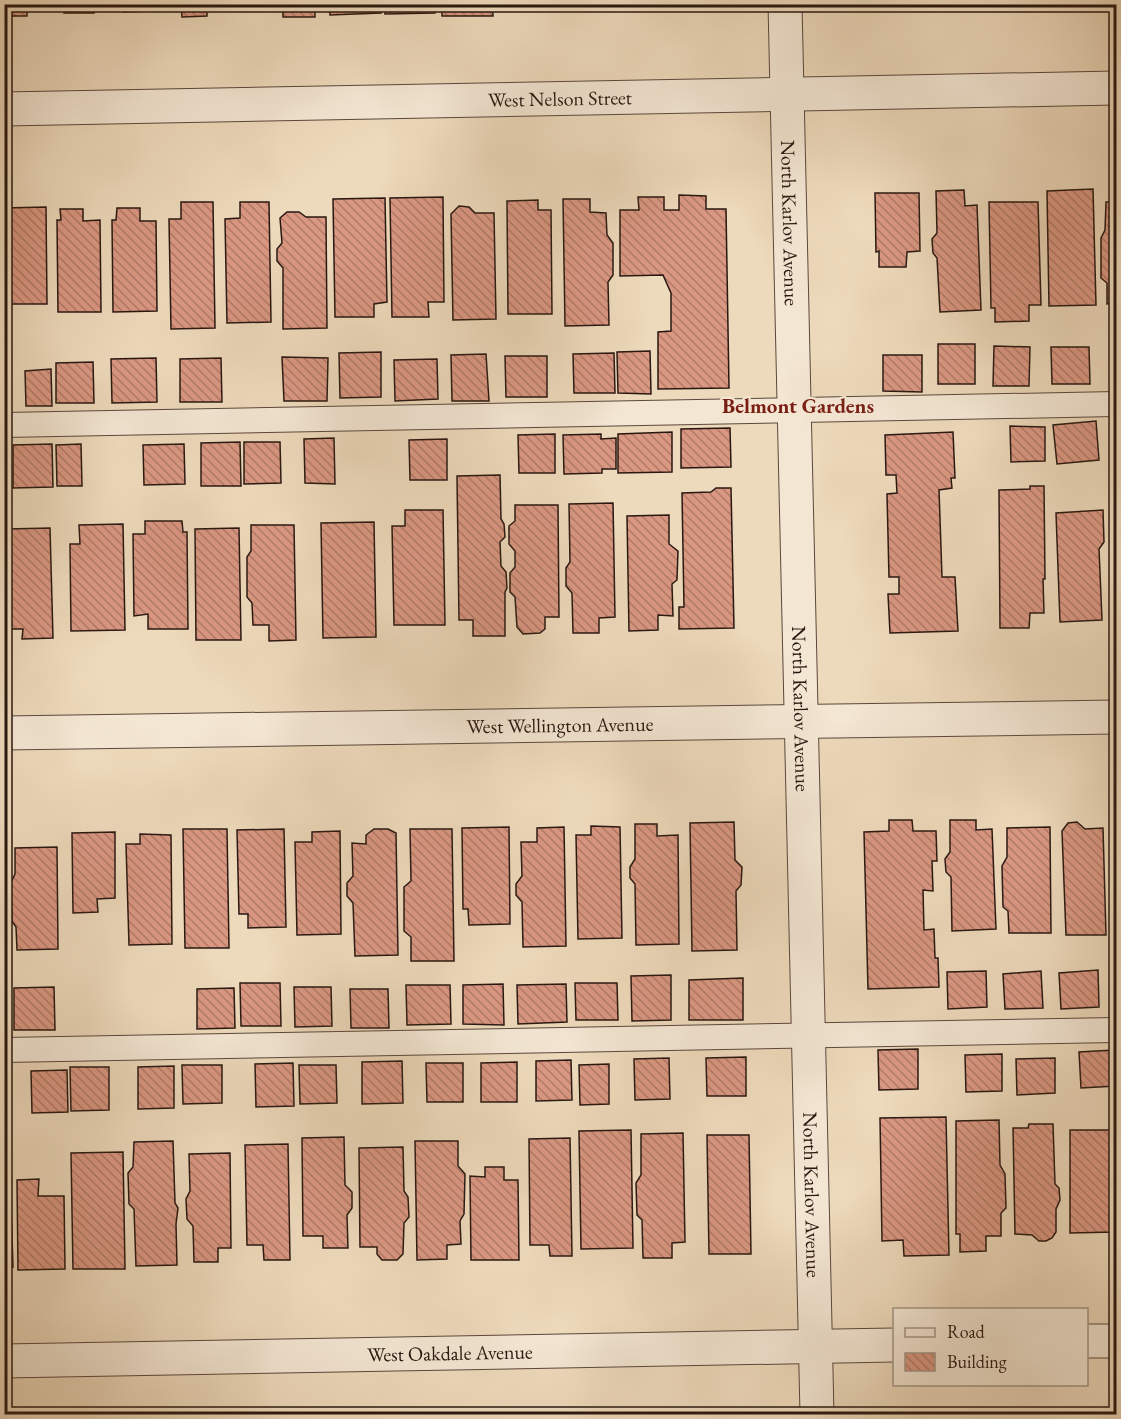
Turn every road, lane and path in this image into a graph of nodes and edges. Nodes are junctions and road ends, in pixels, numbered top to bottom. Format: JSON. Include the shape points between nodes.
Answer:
{"nodes":[{"id":1,"x":785,"y":4,"type":"edge"},
{"id":2,"x":1116,"y":88,"type":"edge"},
{"id":3,"x":787,"y":94,"type":"junction"},
{"id":4,"x":4,"y":110,"type":"edge"},
{"id":5,"x":1116,"y":404,"type":"edge"},
{"id":6,"x":794,"y":409,"type":"junction"},
{"id":7,"x":4,"y":425,"type":"edge"},
{"id":8,"x":1116,"y":717,"type":"edge"},
{"id":9,"x":801,"y":722,"type":"junction"},
{"id":10,"x":4,"y":733,"type":"edge"},
{"id":11,"x":1116,"y":1030,"type":"edge"},
{"id":12,"x":808,"y":1035,"type":"junction"},
{"id":13,"x":4,"y":1050,"type":"edge"},
{"id":14,"x":1088,"y":1341,"type":"edge"},
{"id":15,"x":1116,"y":1341,"type":"edge"},
{"id":16,"x":893,"y":1345,"type":"edge"},
{"id":17,"x":816,"y":1347,"type":"junction"},
{"id":18,"x":4,"y":1361,"type":"edge"},
{"id":19,"x":817,"y":1414,"type":"edge"}],
"edges":[{"from":1,"to":3,"type":"street","name":"North Karlov Avenue"},
{"from":2,"to":3,"type":"street","name":"West Nelson Street"},
{"from":3,"to":4,"type":"street","name":"West Nelson Street"},
{"from":3,"to":6,"type":"street","name":"North Karlov Avenue"},
{"from":5,"to":6,"type":"lane"},
{"from":6,"to":7,"type":"lane"},
{"from":6,"to":9,"type":"street","name":"North Karlov Avenue"},
{"from":8,"to":9,"type":"street","name":"West Wellington Avenue"},
{"from":9,"to":10,"type":"street","name":"West Wellington Avenue"},
{"from":9,"to":12,"type":"street","name":"North Karlov Avenue"},
{"from":11,"to":12,"type":"lane"},
{"from":12,"to":13,"type":"lane"},
{"from":12,"to":17,"type":"street","name":"North Karlov Avenue"},
{"from":14,"to":15,"type":"street"},
{"from":16,"to":17,"type":"street","name":"West Oakdale Avenue"},
{"from":17,"to":18,"type":"street","name":"West Oakdale Avenue"},
{"from":17,"to":19,"type":"street","name":"North Karlov Avenue"}]}
